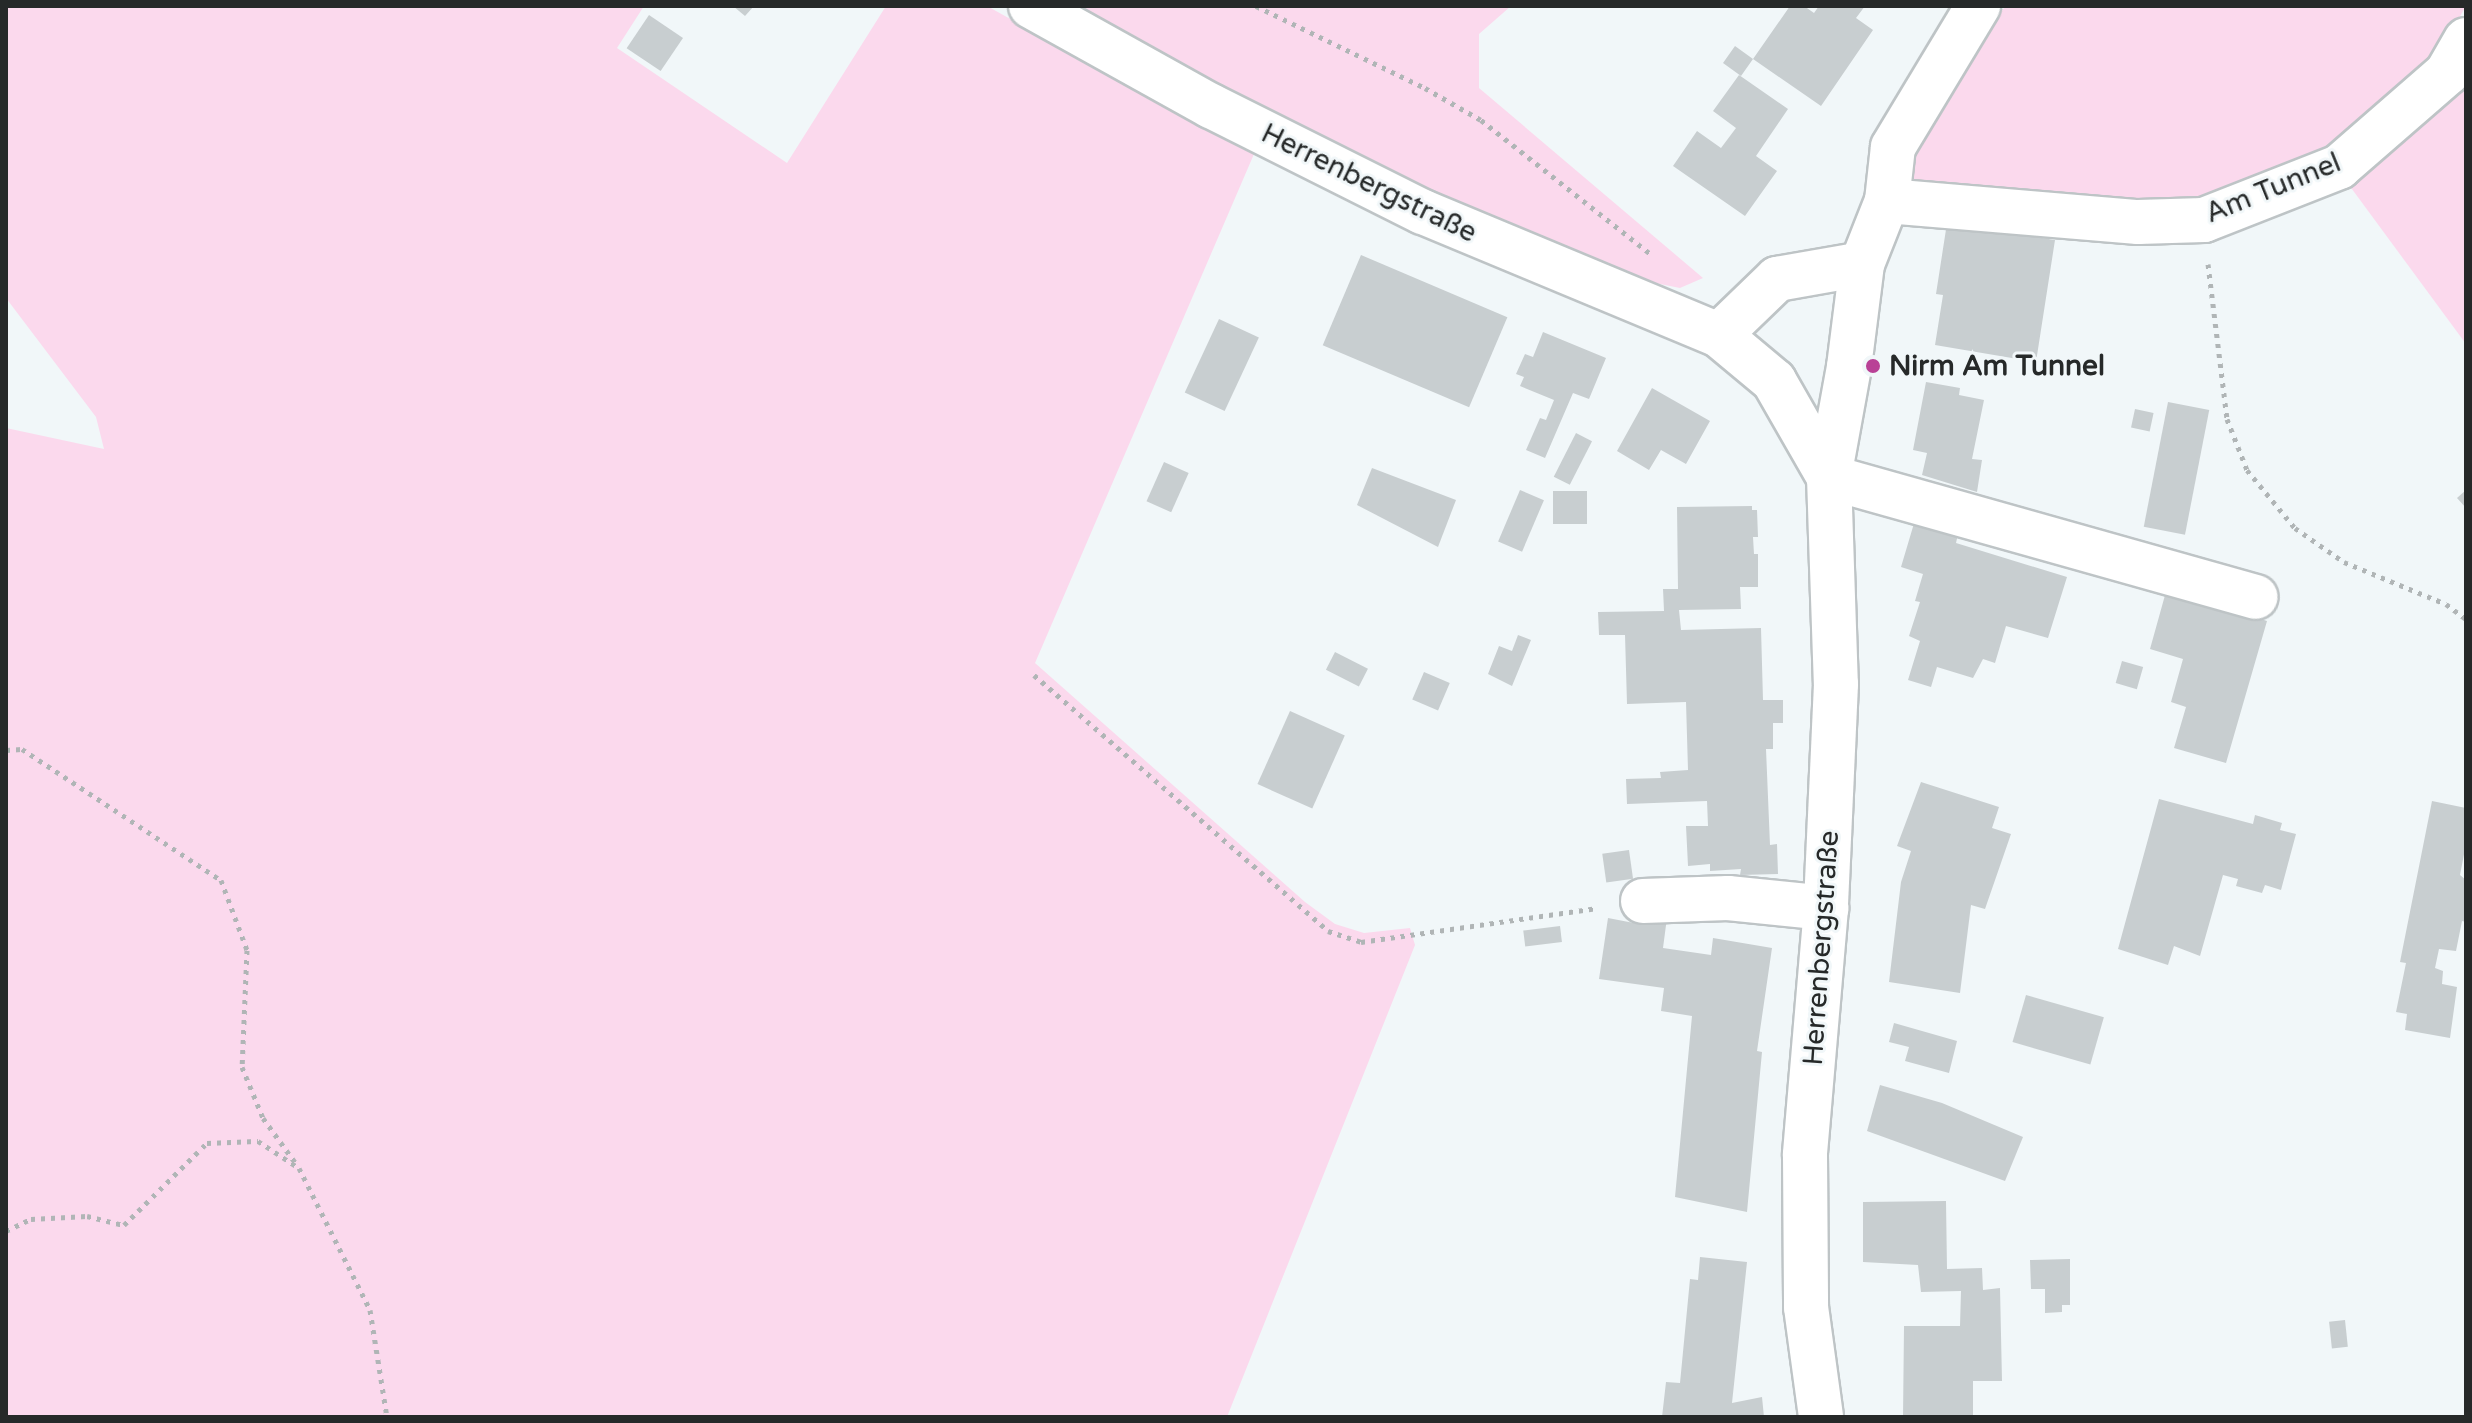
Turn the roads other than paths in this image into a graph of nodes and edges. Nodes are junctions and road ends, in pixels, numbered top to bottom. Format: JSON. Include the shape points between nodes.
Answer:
{"nodes":[{"id":1,"x":1031,"y":6,"type":"edge"},
{"id":2,"x":1978,"y":6,"type":"edge"},
{"id":3,"x":2466,"y":40,"type":"edge"},
{"id":4,"x":1887,"y":201,"type":"junction"},
{"id":5,"x":1862,"y":264,"type":"junction"},
{"id":6,"x":1719,"y":335,"type":"junction"},
{"id":7,"x":1829,"y":477,"type":"junction"},
{"id":8,"x":2255,"y":597,"type":"dead end"},
{"id":9,"x":1643,"y":901,"type":"road end"},
{"id":10,"x":1826,"y":908,"type":"junction"},
{"id":11,"x":1807,"y":1410,"type":"edge"}],
"edges":[{"from":1,"to":6,"type":"street","name":"Herrenbergstraße","via":[[1211,106],[1423,212]]},
{"from":2,"to":4,"type":"street","via":[[1893,147]]},
{"from":3,"to":4,"type":"street","name":"Am Tunnel","via":[[2447,73],[2339,167],[2204,220],[2042,217]]},
{"from":4,"to":5,"type":"street"},
{"from":5,"to":6,"type":"street","via":[[1777,279]]},
{"from":5,"to":7,"type":"street","name":"Herrenbergstraße"},
{"from":6,"to":7,"type":"street","name":"Herrenbergstraße","via":[[1774,381]]},
{"from":7,"to":8,"type":"street"},
{"from":7,"to":10,"type":"street","name":"Herrenbergstraße","via":[[1836,684]]},
{"from":9,"to":10,"type":"street","via":[[1728,898]]},
{"from":10,"to":11,"type":"street","name":"Herrenbergstraße","via":[[1805,1155]]}]}
